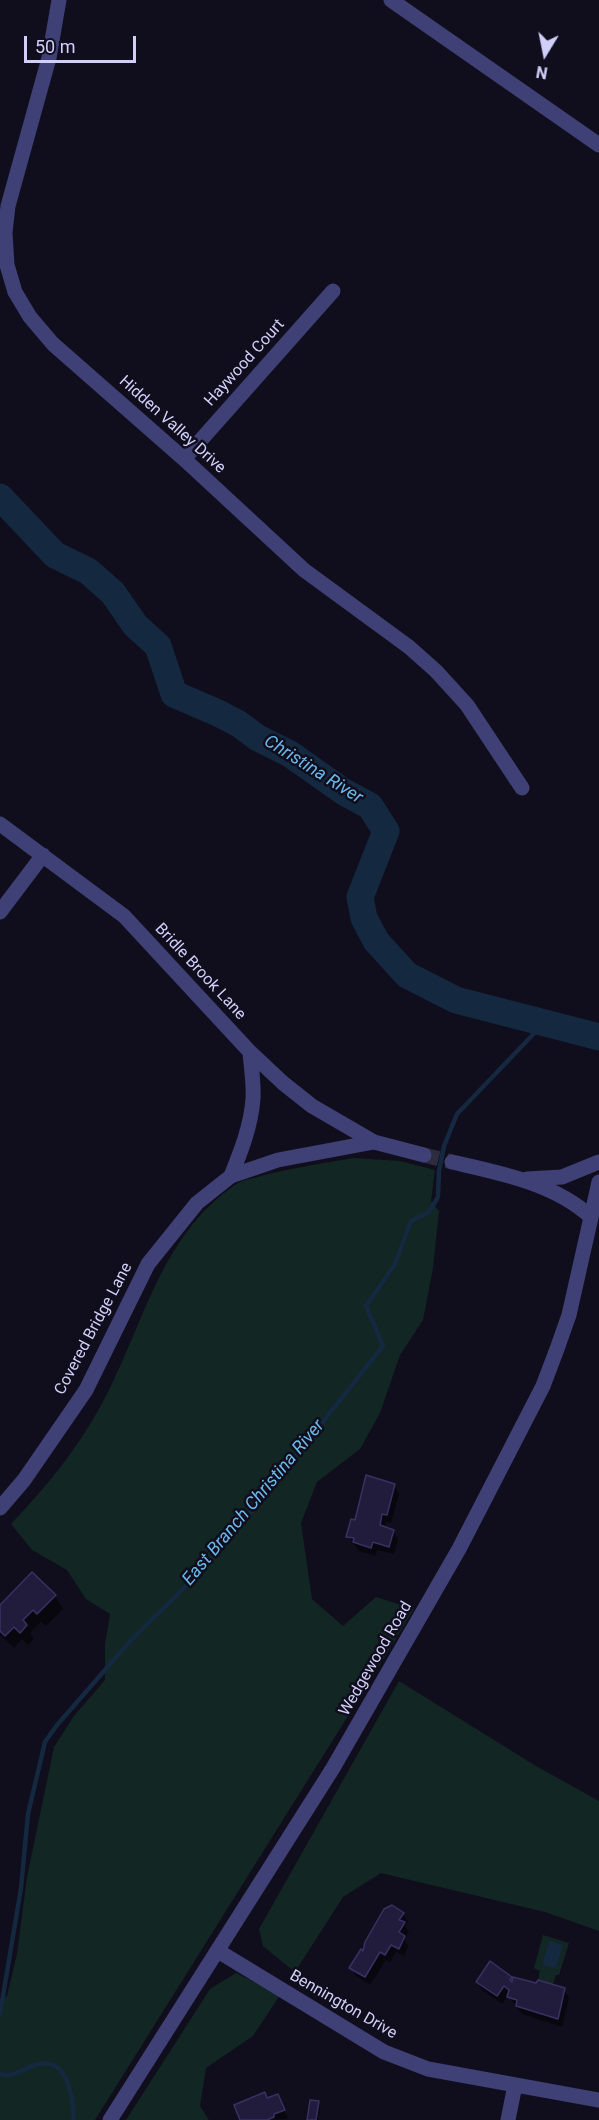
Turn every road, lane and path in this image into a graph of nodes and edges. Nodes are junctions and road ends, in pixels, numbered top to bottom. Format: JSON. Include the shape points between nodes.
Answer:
{"nodes":[{"id":1,"x":59,"y":0,"type":"edge"},
{"id":2,"x":391,"y":0,"type":"edge"},
{"id":3,"x":599,"y":145,"type":"edge"},
{"id":4,"x":333,"y":291,"type":"dead end"},
{"id":5,"x":184,"y":459,"type":"junction"},
{"id":6,"x":522,"y":788,"type":"dead end"},
{"id":7,"x":0,"y":824,"type":"edge"},
{"id":8,"x":43,"y":855,"type":"junction"},
{"id":9,"x":0,"y":912,"type":"edge"},
{"id":10,"x":250,"y":1052,"type":"junction"},
{"id":11,"x":374,"y":1142,"type":"junction"},
{"id":12,"x":424,"y":1155,"type":"tunnel mouth"},
{"id":13,"x":452,"y":1162,"type":"tunnel mouth"},
{"id":14,"x":599,"y":1162,"type":"edge"},
{"id":15,"x":231,"y":1176,"type":"junction"},
{"id":16,"x":522,"y":1179,"type":"junction"},
{"id":17,"x":599,"y":1182,"type":"edge"},
{"id":18,"x":591,"y":1217,"type":"junction"},
{"id":19,"x":0,"y":1508,"type":"edge"},
{"id":20,"x":218,"y":1951,"type":"junction"},
{"id":21,"x":515,"y":2085,"type":"junction"},
{"id":22,"x":599,"y":2100,"type":"edge"},
{"id":23,"x":110,"y":2120,"type":"edge"},
{"id":24,"x":508,"y":2120,"type":"edge"}],
"edges":[{"from":1,"to":5,"type":"street","name":"Hidden Valley Drive","via":[[49,58],[8,206],[4,233],[7,266],[15,292],[53,344]]},
{"from":2,"to":3,"type":"street"},
{"from":4,"to":5,"type":"street","name":"Haywood Court"},
{"from":5,"to":6,"type":"street","name":"Hidden Valley Drive","via":[[304,570],[436,671],[467,705]]},
{"from":7,"to":8,"type":"street","name":"Bridle Brook Lane"},
{"from":8,"to":9,"type":"street"},
{"from":8,"to":10,"type":"street","name":"Bridle Brook Lane","via":[[124,916]]},
{"from":10,"to":11,"type":"street","name":"Bridle Brook Lane","via":[[312,1106]]},
{"from":10,"to":15,"type":"street","via":[[250,1119]]},
{"from":11,"to":12,"type":"street","name":"Covered Bridge Lane"},
{"from":11,"to":15,"type":"street","name":"Covered Bridge Lane","via":[[278,1160]]},
{"from":13,"to":16,"type":"street"},
{"from":14,"to":16,"type":"street","via":[[562,1177]]},
{"from":15,"to":19,"type":"street","name":"Covered Bridge Lane","via":[[197,1203],[148,1264],[86,1390]]},
{"from":16,"to":18,"type":"street","via":[[579,1205]]},
{"from":17,"to":18,"type":"street","name":"Wedgewood Road"},
{"from":18,"to":20,"type":"street","name":"Wedgewood Road","via":[[569,1315],[543,1386],[510,1451],[444,1578],[333,1768]]},
{"from":20,"to":21,"type":"street","name":"Bennington Drive","via":[[384,2052],[428,2069]]},
{"from":20,"to":23,"type":"street","name":"Wedgewood Road"},
{"from":21,"to":22,"type":"street","name":"Bennington Drive"},
{"from":21,"to":24,"type":"street"}]}
